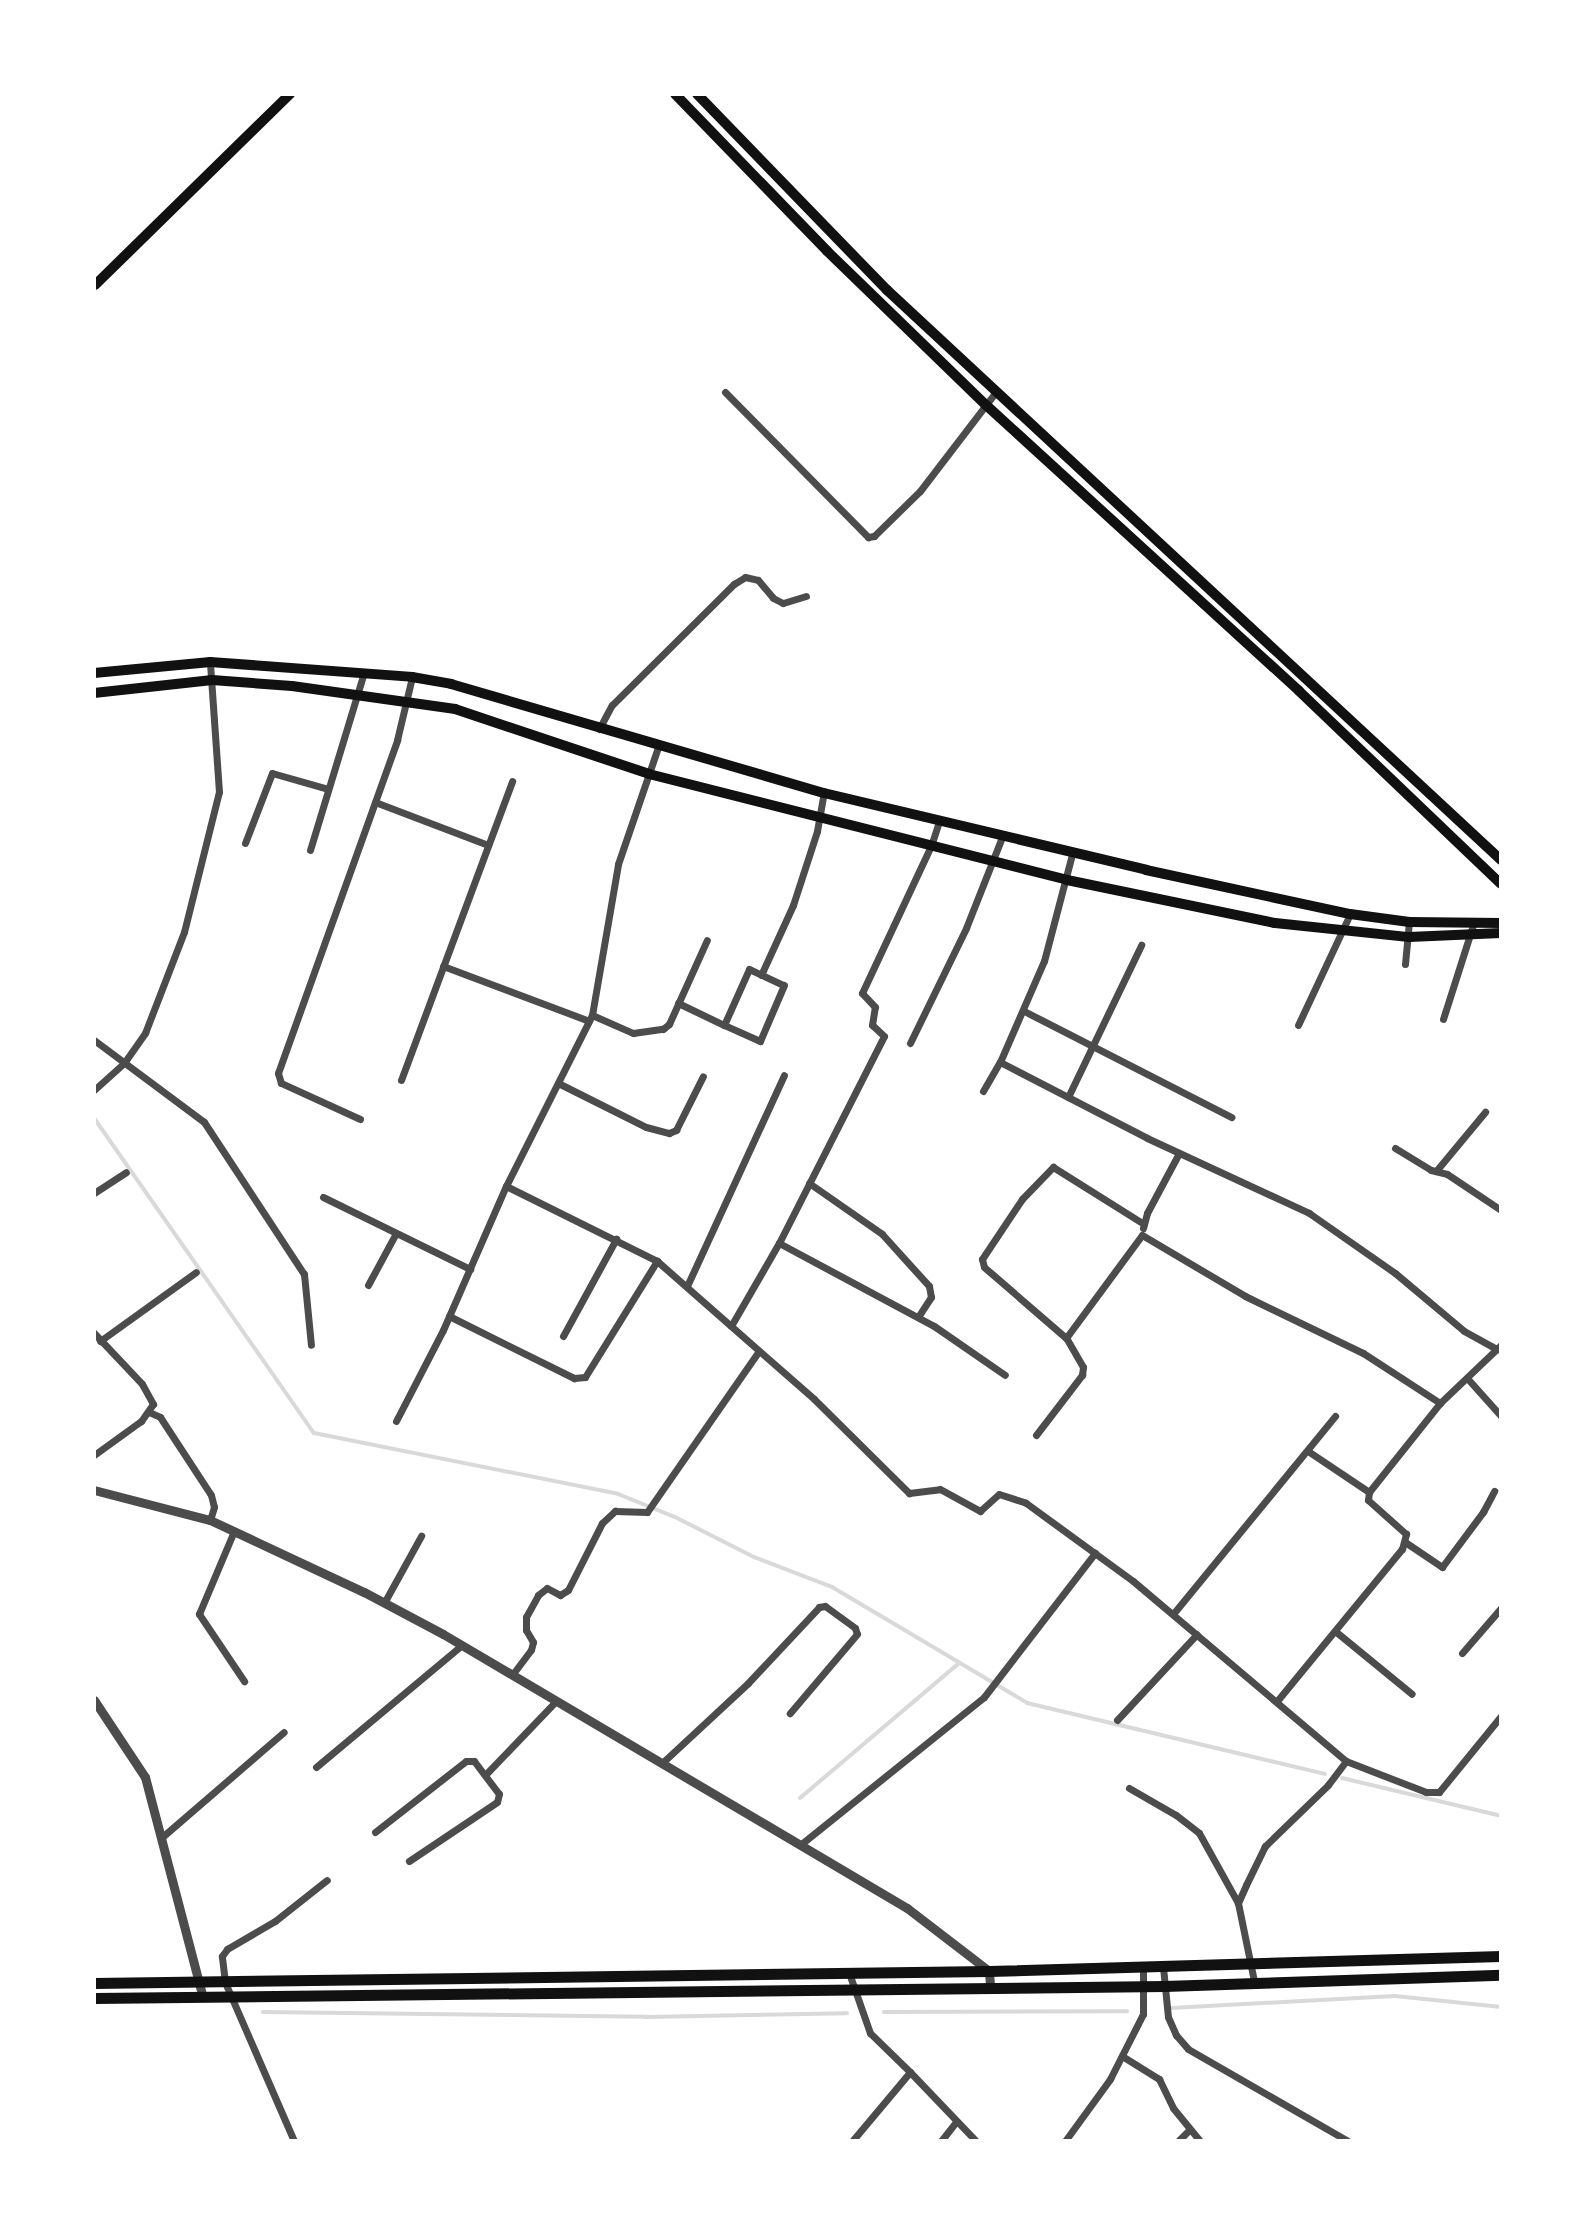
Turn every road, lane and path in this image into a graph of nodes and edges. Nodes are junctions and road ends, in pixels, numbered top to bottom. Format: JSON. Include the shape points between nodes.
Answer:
{"nodes":[{"id":1,"x":290,"y":94,"type":"edge"},
{"id":2,"x":675,"y":94,"type":"edge"},
{"id":3,"x":697,"y":94,"type":"edge"},
{"id":4,"x":94,"y":285,"type":"edge"},
{"id":5,"x":725,"y":392,"type":"dead end"},
{"id":6,"x":995,"y":393,"type":"junction"},
{"id":7,"x":986,"y":405,"type":"junction"},
{"id":8,"x":806,"y":596,"type":"dead end"},
{"id":9,"x":210,"y":662,"type":"junction"},
{"id":10,"x":364,"y":672,"type":"junction"},
{"id":11,"x":94,"y":673,"type":"edge"},
{"id":12,"x":412,"y":677,"type":"junction"},
{"id":13,"x":212,"y":680,"type":"junction"},
{"id":14,"x":94,"y":693,"type":"edge"},
{"id":15,"x":358,"y":694,"type":"junction"},
{"id":16,"x":406,"y":702,"type":"junction"},
{"id":17,"x":599,"y":729,"type":"junction"},
{"id":18,"x":658,"y":747,"type":"junction"},
{"id":19,"x":649,"y":774,"type":"junction"},
{"id":20,"x":512,"y":781,"type":"dead end"},
{"id":21,"x":328,"y":789,"type":"junction"},
{"id":22,"x":824,"y":793,"type":"junction"},
{"id":23,"x":375,"y":802,"type":"junction"},
{"id":24,"x":819,"y":820,"type":"junction"},
{"id":25,"x":939,"y":822,"type":"junction"},
{"id":26,"x":1002,"y":837,"type":"junction"},
{"id":27,"x":245,"y":843,"type":"dead end"},
{"id":28,"x":488,"y":845,"type":"junction"},
{"id":29,"x":931,"y":846,"type":"junction"},
{"id":30,"x":310,"y":850,"type":"dead end"},
{"id":31,"x":1072,"y":854,"type":"junction"},
{"id":32,"x":1501,"y":860,"type":"edge"},
{"id":33,"x":995,"y":861,"type":"junction"},
{"id":34,"x":1067,"y":880,"type":"junction"},
{"id":35,"x":1501,"y":884,"type":"edge"},
{"id":36,"x":1350,"y":914,"type":"junction"},
{"id":37,"x":1409,"y":922,"type":"junction"},
{"id":38,"x":1501,"y":923,"type":"edge"},
{"id":39,"x":1342,"y":930,"type":"junction"},
{"id":40,"x":1471,"y":930,"type":"junction"},
{"id":41,"x":1501,"y":933,"type":"edge"},
{"id":42,"x":1409,"y":937,"type":"junction"},
{"id":43,"x":707,"y":940,"type":"dead end"},
{"id":44,"x":1141,"y":945,"type":"dead end"},
{"id":45,"x":1405,"y":964,"type":"dead end"},
{"id":46,"x":443,"y":966,"type":"junction"},
{"id":47,"x":761,"y":975,"type":"junction"},
{"id":48,"x":678,"y":1003,"type":"junction"},
{"id":49,"x":1024,"y":1011,"type":"junction"},
{"id":50,"x":591,"y":1018,"type":"junction"},
{"id":51,"x":1443,"y":1019,"type":"dead end"},
{"id":52,"x":724,"y":1025,"type":"junction"},
{"id":53,"x":1298,"y":1025,"type":"dead end"},
{"id":54,"x":94,"y":1040,"type":"edge"},
{"id":55,"x":910,"y":1043,"type":"dead end"},
{"id":56,"x":1093,"y":1046,"type":"junction"},
{"id":57,"x":1000,"y":1062,"type":"junction"},
{"id":58,"x":124,"y":1063,"type":"junction"},
{"id":59,"x":784,"y":1075,"type":"dead end"},
{"id":60,"x":703,"y":1076,"type":"dead end"},
{"id":61,"x":401,"y":1080,"type":"dead end"},
{"id":62,"x":558,"y":1083,"type":"junction"},
{"id":63,"x":94,"y":1090,"type":"edge"},
{"id":64,"x":983,"y":1091,"type":"dead end"},
{"id":65,"x":1068,"y":1097,"type":"junction"},
{"id":66,"x":1485,"y":1112,"type":"dead end"},
{"id":67,"x":1231,"y":1117,"type":"dead end"},
{"id":68,"x":360,"y":1119,"type":"dead end"},
{"id":69,"x":1395,"y":1148,"type":"dead end"},
{"id":70,"x":1179,"y":1153,"type":"junction"},
{"id":71,"x":1436,"y":1171,"type":"junction"},
{"id":72,"x":126,"y":1172,"type":"dead end"},
{"id":73,"x":809,"y":1183,"type":"junction"},
{"id":74,"x":506,"y":1186,"type":"junction"},
{"id":75,"x":94,"y":1193,"type":"edge"},
{"id":76,"x":323,"y":1197,"type":"dead end"},
{"id":77,"x":1501,"y":1210,"type":"edge"},
{"id":78,"x":1144,"y":1224,"type":"junction"},
{"id":79,"x":396,"y":1233,"type":"junction"},
{"id":80,"x":1142,"y":1235,"type":"junction"},
{"id":81,"x":616,"y":1239,"type":"junction"},
{"id":82,"x":779,"y":1243,"type":"junction"},
{"id":83,"x":657,"y":1261,"type":"junction"},
{"id":84,"x":470,"y":1269,"type":"junction"},
{"id":85,"x":196,"y":1272,"type":"dead end"},
{"id":86,"x":368,"y":1285,"type":"dead end"},
{"id":87,"x":687,"y":1286,"type":"junction"},
{"id":88,"x":449,"y":1316,"type":"junction"},
{"id":89,"x":918,"y":1317,"type":"junction"},
{"id":90,"x":731,"y":1326,"type":"junction"},
{"id":91,"x":94,"y":1333,"type":"edge"},
{"id":92,"x":563,"y":1336,"type":"dead end"},
{"id":93,"x":1066,"y":1338,"type":"junction"},
{"id":94,"x":100,"y":1341,"type":"junction"},
{"id":95,"x":311,"y":1345,"type":"dead end"},
{"id":96,"x":1499,"y":1347,"type":"edge"},
{"id":97,"x":759,"y":1351,"type":"junction"},
{"id":98,"x":1005,"y":1375,"type":"dead end"},
{"id":99,"x":1467,"y":1378,"type":"junction"},
{"id":100,"x":1440,"y":1403,"type":"junction"},
{"id":101,"x":149,"y":1412,"type":"junction"},
{"id":102,"x":1335,"y":1416,"type":"dead end"},
{"id":103,"x":1501,"y":1416,"type":"edge"},
{"id":104,"x":396,"y":1421,"type":"dead end"},
{"id":105,"x":1036,"y":1435,"type":"dead end"},
{"id":106,"x":1308,"y":1451,"type":"junction"},
{"id":107,"x":94,"y":1455,"type":"edge"},
{"id":108,"x":94,"y":1490,"type":"edge"},
{"id":109,"x":1494,"y":1491,"type":"dead end"},
{"id":110,"x":1369,"y":1492,"type":"junction"},
{"id":111,"x":210,"y":1520,"type":"junction"},
{"id":112,"x":234,"y":1531,"type":"junction"},
{"id":113,"x":421,"y":1536,"type":"dead end"},
{"id":114,"x":1405,"y":1542,"type":"junction"},
{"id":115,"x":1095,"y":1553,"type":"junction"},
{"id":116,"x":384,"y":1603,"type":"junction"},
{"id":117,"x":1501,"y":1608,"type":"edge"},
{"id":118,"x":1173,"y":1614,"type":"junction"},
{"id":119,"x":1335,"y":1631,"type":"junction"},
{"id":120,"x":1197,"y":1634,"type":"junction"},
{"id":121,"x":462,"y":1645,"type":"junction"},
{"id":122,"x":1462,"y":1653,"type":"dead end"},
{"id":123,"x":512,"y":1675,"type":"junction"},
{"id":124,"x":244,"y":1681,"type":"dead end"},
{"id":125,"x":1412,"y":1694,"type":"dead end"},
{"id":126,"x":94,"y":1700,"type":"edge"},
{"id":127,"x":556,"y":1701,"type":"junction"},
{"id":128,"x":1277,"y":1701,"type":"junction"},
{"id":129,"x":790,"y":1713,"type":"dead end"},
{"id":130,"x":1501,"y":1716,"type":"edge"},
{"id":131,"x":1117,"y":1720,"type":"dead end"},
{"id":132,"x":284,"y":1732,"type":"dead end"},
{"id":133,"x":1346,"y":1761,"type":"junction"},
{"id":134,"x":662,"y":1763,"type":"junction"},
{"id":135,"x":316,"y":1767,"type":"dead end"},
{"id":136,"x":486,"y":1774,"type":"junction"},
{"id":137,"x":1129,"y":1788,"type":"dead end"},
{"id":138,"x":375,"y":1832,"type":"dead end"},
{"id":139,"x":161,"y":1838,"type":"junction"},
{"id":140,"x":800,"y":1845,"type":"junction"},
{"id":141,"x":409,"y":1861,"type":"dead end"},
{"id":142,"x":327,"y":1880,"type":"dead end"},
{"id":143,"x":1238,"y":1903,"type":"junction"},
{"id":144,"x":1501,"y":1956,"type":"edge"},
{"id":145,"x":1251,"y":1962,"type":"junction"},
{"id":146,"x":1143,"y":1967,"type":"junction"},
{"id":147,"x":1163,"y":1967,"type":"junction"},
{"id":148,"x":989,"y":1971,"type":"junction"},
{"id":149,"x":849,"y":1973,"type":"junction"},
{"id":150,"x":1501,"y":1975,"type":"edge"},
{"id":151,"x":1254,"y":1981,"type":"junction"},
{"id":152,"x":199,"y":1982,"type":"junction"},
{"id":153,"x":225,"y":1982,"type":"junction"},
{"id":154,"x":94,"y":1983,"type":"edge"},
{"id":155,"x":1143,"y":1985,"type":"junction"},
{"id":156,"x":990,"y":1986,"type":"junction"},
{"id":157,"x":1164,"y":1986,"type":"junction"},
{"id":158,"x":853,"y":1988,"type":"junction"},
{"id":159,"x":230,"y":1994,"type":"junction"},
{"id":160,"x":202,"y":1995,"type":"junction"},
{"id":161,"x":94,"y":1998,"type":"edge"},
{"id":162,"x":1122,"y":2056,"type":"junction"},
{"id":163,"x":910,"y":2072,"type":"junction"},
{"id":164,"x":956,"y":2122,"type":"junction"},
{"id":165,"x":1189,"y":2130,"type":"junction"},
{"id":166,"x":294,"y":2141,"type":"edge"},
{"id":167,"x":852,"y":2141,"type":"edge"},
{"id":168,"x":941,"y":2141,"type":"edge"},
{"id":169,"x":976,"y":2141,"type":"edge"},
{"id":170,"x":1065,"y":2141,"type":"edge"},
{"id":171,"x":1178,"y":2141,"type":"edge"},
{"id":172,"x":1200,"y":2141,"type":"edge"},
{"id":173,"x":1348,"y":2141,"type":"edge"}],
"edges":[{"from":1,"to":4,"type":"main road"},
{"from":2,"to":7,"type":"main road"},
{"from":3,"to":6,"type":"main road"},
{"from":5,"to":7,"type":"street","via":[[868,537],[920,491]]},
{"from":6,"to":7,"type":"street"},
{"from":6,"to":32,"type":"main road"},
{"from":7,"to":35,"type":"main road"},
{"from":8,"to":17,"type":"street","via":[[783,603],[758,580],[745,577],[734,584],[612,705]]},
{"from":9,"to":10,"type":"main road"},
{"from":9,"to":11,"type":"main road"},
{"from":9,"to":13,"type":"street"},
{"from":10,"to":12,"type":"main road"},
{"from":10,"to":15,"type":"street"},
{"from":12,"to":16,"type":"street"},
{"from":12,"to":17,"type":"main road"},
{"from":13,"to":14,"type":"main road"},
{"from":13,"to":15,"type":"main road"},
{"from":13,"to":58,"type":"street","via":[[219,792],[184,932],[145,1033]]},
{"from":15,"to":16,"type":"main road"},
{"from":15,"to":21,"type":"street"},
{"from":16,"to":19,"type":"main road","via":[[455,709]]},
{"from":16,"to":23,"type":"street"},
{"from":17,"to":18,"type":"main road"},
{"from":18,"to":19,"type":"street"},
{"from":18,"to":22,"type":"main road"},
{"from":19,"to":24,"type":"main road"},
{"from":19,"to":50,"type":"street","via":[[618,864]]},
{"from":20,"to":28,"type":"street"},
{"from":21,"to":27,"type":"street","via":[[272,773]]},
{"from":21,"to":30,"type":"street"},
{"from":22,"to":24,"type":"street"},
{"from":22,"to":25,"type":"main road"},
{"from":23,"to":28,"type":"street"},
{"from":23,"to":68,"type":"street","via":[[278,1073],[281,1083]]},
{"from":24,"to":29,"type":"main road"},
{"from":24,"to":47,"type":"street","via":[[793,905]]},
{"from":25,"to":26,"type":"main road"},
{"from":25,"to":29,"type":"street"},
{"from":26,"to":31,"type":"main road"},
{"from":26,"to":33,"type":"street"},
{"from":28,"to":46,"type":"street"},
{"from":29,"to":33,"type":"main road"},
{"from":29,"to":73,"type":"street","via":[[862,993],[875,1007],[872,1025],[884,1036]]},
{"from":31,"to":34,"type":"street"},
{"from":31,"to":36,"type":"main road"},
{"from":33,"to":34,"type":"main road"},
{"from":33,"to":55,"type":"street"},
{"from":34,"to":39,"type":"main road","via":[[1275,923]]},
{"from":34,"to":49,"type":"street"},
{"from":36,"to":37,"type":"main road"},
{"from":36,"to":39,"type":"street"},
{"from":37,"to":40,"type":"main road"},
{"from":37,"to":42,"type":"street"},
{"from":38,"to":40,"type":"main road"},
{"from":39,"to":42,"type":"main road"},
{"from":39,"to":53,"type":"street"},
{"from":40,"to":41,"type":"main road"},
{"from":40,"to":42,"type":"main road"},
{"from":40,"to":51,"type":"street"},
{"from":42,"to":45,"type":"street"},
{"from":43,"to":48,"type":"street"},
{"from":44,"to":56,"type":"street"},
{"from":46,"to":50,"type":"street"},
{"from":46,"to":61,"type":"street"},
{"from":47,"to":52,"type":"street","via":[[749,969]]},
{"from":47,"to":52,"type":"street","via":[[784,985],[760,1041]]},
{"from":48,"to":50,"type":"street","via":[[663,1029],[625,1031]]},
{"from":48,"to":52,"type":"street"},
{"from":49,"to":56,"type":"street"},
{"from":49,"to":57,"type":"street"},
{"from":50,"to":62,"type":"street"},
{"from":54,"to":58,"type":"street"},
{"from":56,"to":65,"type":"street"},
{"from":56,"to":67,"type":"street"},
{"from":57,"to":64,"type":"street"},
{"from":57,"to":65,"type":"street"},
{"from":58,"to":63,"type":"street"},
{"from":58,"to":95,"type":"street","via":[[204,1122],[304,1274]]},
{"from":59,"to":87,"type":"street"},
{"from":60,"to":62,"type":"street","via":[[676,1130],[669,1133]]},
{"from":62,"to":74,"type":"street"},
{"from":65,"to":70,"type":"street"},
{"from":66,"to":71,"type":"street"},
{"from":69,"to":71,"type":"street"},
{"from":70,"to":78,"type":"street"},
{"from":70,"to":96,"type":"street","via":[[1309,1213],[1395,1273],[1464,1331]]},
{"from":71,"to":77,"type":"street"},
{"from":72,"to":75,"type":"street"},
{"from":73,"to":82,"type":"street"},
{"from":73,"to":89,"type":"street","via":[[882,1234],[929,1286],[931,1297]]},
{"from":74,"to":81,"type":"street"},
{"from":74,"to":84,"type":"street"},
{"from":76,"to":79,"type":"street"},
{"from":78,"to":80,"type":"street"},
{"from":78,"to":93,"type":"street","via":[[1057,1168],[1049,1169],[1022,1199],[981,1263]]},
{"from":79,"to":84,"type":"street"},
{"from":79,"to":86,"type":"street"},
{"from":80,"to":93,"type":"street"},
{"from":80,"to":100,"type":"street","via":[[1245,1296],[1363,1353]]},
{"from":81,"to":83,"type":"street"},
{"from":81,"to":92,"type":"street"},
{"from":82,"to":89,"type":"street"},
{"from":82,"to":90,"type":"street"},
{"from":83,"to":87,"type":"street"},
{"from":83,"to":88,"type":"street","via":[[585,1377],[574,1378]]},
{"from":84,"to":88,"type":"street"},
{"from":85,"to":94,"type":"street"},
{"from":87,"to":90,"type":"street"},
{"from":88,"to":104,"type":"street"},
{"from":89,"to":98,"type":"street"},
{"from":90,"to":97,"type":"street"},
{"from":91,"to":94,"type":"street"},
{"from":93,"to":105,"type":"street","via":[[1084,1371]]},
{"from":94,"to":101,"type":"street","via":[[150,1395]]},
{"from":96,"to":99,"type":"street"},
{"from":97,"to":115,"type":"street","via":[[909,1493],[940,1489],[980,1511],[999,1494],[1026,1503]]},
{"from":97,"to":123,"type":"street","via":[[647,1512],[615,1511],[602,1523],[568,1590],[560,1595],[547,1588],[538,1595],[526,1617],[531,1650]]},
{"from":99,"to":100,"type":"street"},
{"from":99,"to":103,"type":"street"},
{"from":100,"to":110,"type":"street"},
{"from":101,"to":107,"type":"street"},
{"from":101,"to":111,"type":"street","via":[[160,1417],[211,1495]]},
{"from":102,"to":106,"type":"street"},
{"from":106,"to":110,"type":"street"},
{"from":106,"to":118,"type":"street"},
{"from":108,"to":111,"type":"street"},
{"from":109,"to":114,"type":"street","via":[[1442,1567]]},
{"from":110,"to":114,"type":"street","via":[[1368,1500],[1406,1534]]},
{"from":111,"to":112,"type":"street"},
{"from":112,"to":116,"type":"street"},
{"from":112,"to":124,"type":"street","via":[[199,1614]]},
{"from":113,"to":116,"type":"street"},
{"from":114,"to":119,"type":"street"},
{"from":115,"to":118,"type":"street"},
{"from":115,"to":140,"type":"street","via":[[984,1697]]},
{"from":116,"to":121,"type":"street"},
{"from":117,"to":122,"type":"street"},
{"from":118,"to":120,"type":"street"},
{"from":119,"to":125,"type":"street"},
{"from":119,"to":128,"type":"street"},
{"from":120,"to":128,"type":"street"},
{"from":120,"to":131,"type":"street"},
{"from":121,"to":123,"type":"street"},
{"from":121,"to":135,"type":"street"},
{"from":123,"to":127,"type":"street"},
{"from":126,"to":139,"type":"street","via":[[145,1777]]},
{"from":127,"to":134,"type":"street"},
{"from":127,"to":136,"type":"street"},
{"from":128,"to":133,"type":"street"},
{"from":129,"to":134,"type":"street","via":[[857,1634],[825,1606]]},
{"from":130,"to":133,"type":"street","via":[[1439,1792],[1426,1792]]},
{"from":132,"to":139,"type":"street"},
{"from":133,"to":143,"type":"street","via":[[1265,1846]]},
{"from":134,"to":140,"type":"street"},
{"from":136,"to":138,"type":"street","via":[[474,1761],[466,1761]]},
{"from":136,"to":141,"type":"street","via":[[499,1794],[497,1802]]},
{"from":137,"to":143,"type":"street","via":[[1199,1833]]},
{"from":139,"to":152,"type":"street"},
{"from":140,"to":148,"type":"street","via":[[907,1908]]},
{"from":142,"to":153,"type":"street","via":[[275,1921],[223,1952]]},
{"from":143,"to":145,"type":"street"},
{"from":144,"to":145,"type":"main road"},
{"from":145,"to":147,"type":"main road"},
{"from":145,"to":151,"type":"street"},
{"from":146,"to":147,"type":"main road"},
{"from":146,"to":148,"type":"main road"},
{"from":146,"to":155,"type":"street"},
{"from":147,"to":157,"type":"street"},
{"from":148,"to":149,"type":"main road"},
{"from":148,"to":156,"type":"street"},
{"from":149,"to":153,"type":"main road"},
{"from":149,"to":158,"type":"street"},
{"from":150,"to":151,"type":"main road"},
{"from":151,"to":157,"type":"main road"},
{"from":152,"to":153,"type":"main road"},
{"from":152,"to":154,"type":"main road"},
{"from":152,"to":160,"type":"street"},
{"from":153,"to":159,"type":"street"},
{"from":155,"to":156,"type":"main road"},
{"from":155,"to":157,"type":"main road"},
{"from":155,"to":162,"type":"street","via":[[1143,2014]]},
{"from":156,"to":158,"type":"main road"},
{"from":157,"to":173,"type":"street","via":[[1168,2017],[1188,2049]]},
{"from":158,"to":159,"type":"main road"},
{"from":158,"to":163,"type":"street","via":[[870,2033]]},
{"from":159,"to":160,"type":"main road"},
{"from":159,"to":166,"type":"street"},
{"from":160,"to":161,"type":"main road"},
{"from":162,"to":165,"type":"street","via":[[1159,2079]]},
{"from":162,"to":170,"type":"street"},
{"from":163,"to":164,"type":"street"},
{"from":163,"to":167,"type":"street"},
{"from":164,"to":168,"type":"street"},
{"from":164,"to":169,"type":"street"},
{"from":165,"to":171,"type":"street"},
{"from":165,"to":172,"type":"street"}]}
